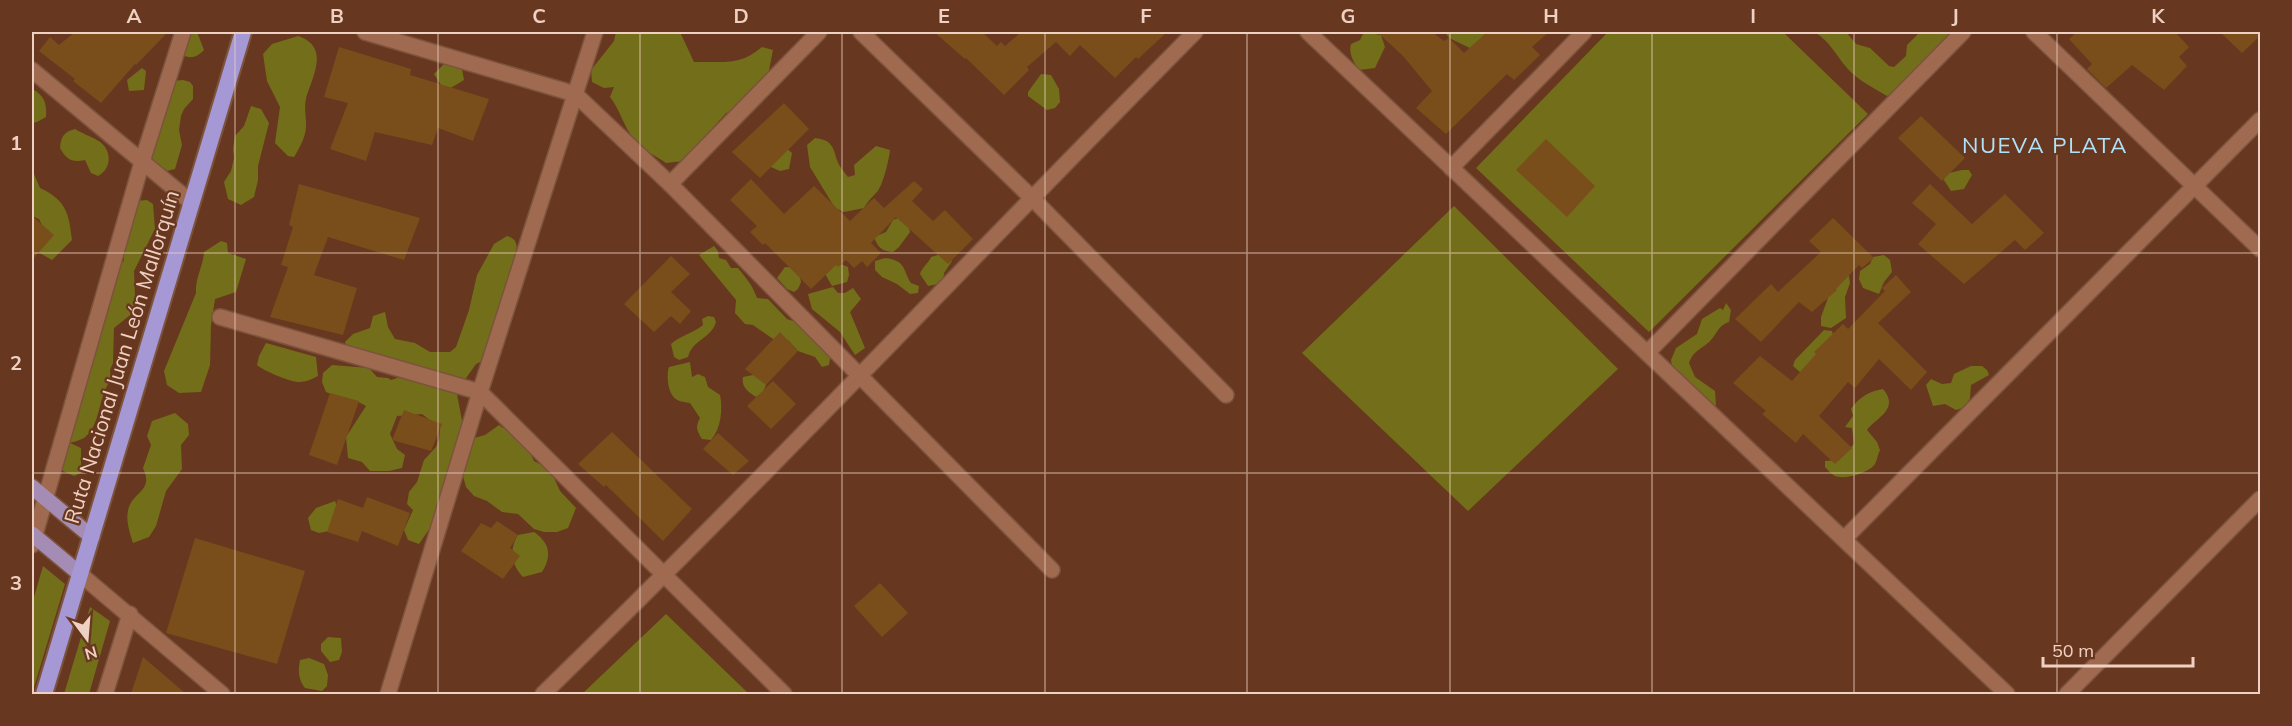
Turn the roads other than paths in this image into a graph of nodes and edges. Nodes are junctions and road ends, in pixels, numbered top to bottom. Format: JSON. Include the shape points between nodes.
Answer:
{"nodes":[{"id":1,"x":183,"y":32,"type":"edge"},
{"id":2,"x":243,"y":32,"type":"edge"},
{"id":3,"x":364,"y":32,"type":"edge"},
{"id":4,"x":596,"y":32,"type":"edge"},
{"id":5,"x":819,"y":32,"type":"edge"},
{"id":6,"x":861,"y":32,"type":"edge"},
{"id":7,"x":1195,"y":32,"type":"edge"},
{"id":8,"x":1308,"y":32,"type":"edge"},
{"id":9,"x":1584,"y":32,"type":"edge"},
{"id":10,"x":1963,"y":32,"type":"edge"},
{"id":11,"x":2034,"y":32,"type":"edge"},
{"id":12,"x":32,"y":70,"type":"edge"},
{"id":13,"x":575,"y":94,"type":"junction"},
{"id":14,"x":2260,"y":120,"type":"edge"},
{"id":15,"x":142,"y":162,"type":"junction"},
{"id":16,"x":1451,"y":168,"type":"junction"},
{"id":17,"x":670,"y":184,"type":"junction"},
{"id":18,"x":2195,"y":185,"type":"junction"},
{"id":19,"x":1031,"y":198,"type":"junction"},
{"id":20,"x":192,"y":203,"type":"junction"},
{"id":21,"x":2260,"y":249,"type":"edge"},
{"id":22,"x":220,"y":318,"type":"dead end"},
{"id":23,"x":1647,"y":353,"type":"junction"},
{"id":24,"x":861,"y":376,"type":"junction"},
{"id":25,"x":480,"y":392,"type":"junction"},
{"id":26,"x":1227,"y":395,"type":"dead end"},
{"id":27,"x":32,"y":487,"type":"edge"},
{"id":28,"x":45,"y":498,"type":"junction"},
{"id":29,"x":2260,"y":499,"type":"edge"},
{"id":30,"x":92,"y":537,"type":"junction"},
{"id":31,"x":32,"y":538,"type":"edge"},
{"id":32,"x":1844,"y":539,"type":"junction"},
{"id":33,"x":1052,"y":570,"type":"dead end"},
{"id":34,"x":80,"y":574,"type":"junction"},
{"id":35,"x":665,"y":575,"type":"junction"},
{"id":36,"x":130,"y":614,"type":"junction"},
{"id":37,"x":44,"y":694,"type":"edge"},
{"id":38,"x":105,"y":694,"type":"edge"},
{"id":39,"x":222,"y":694,"type":"edge"},
{"id":40,"x":388,"y":694,"type":"edge"},
{"id":41,"x":543,"y":694,"type":"edge"},
{"id":42,"x":784,"y":694,"type":"edge"},
{"id":43,"x":2007,"y":694,"type":"edge"},
{"id":44,"x":2067,"y":694,"type":"edge"}],
"edges":[{"from":1,"to":15,"type":"street"},
{"from":2,"to":20,"type":"highway","name":"Ruta Nacional Juan León Mallorquín"},
{"from":3,"to":13,"type":"street"},
{"from":4,"to":13,"type":"street"},
{"from":5,"to":17,"type":"street"},
{"from":6,"to":19,"type":"street"},
{"from":7,"to":19,"type":"street"},
{"from":8,"to":16,"type":"street"},
{"from":9,"to":16,"type":"street"},
{"from":10,"to":23,"type":"street"},
{"from":11,"to":18,"type":"street"},
{"from":12,"to":15,"type":"street"},
{"from":13,"to":17,"type":"street"},
{"from":13,"to":25,"type":"street"},
{"from":14,"to":18,"type":"street"},
{"from":15,"to":20,"type":"street"},
{"from":15,"to":28,"type":"street"},
{"from":16,"to":23,"type":"street"},
{"from":17,"to":24,"type":"street"},
{"from":18,"to":21,"type":"street"},
{"from":18,"to":32,"type":"street"},
{"from":19,"to":24,"type":"street"},
{"from":19,"to":26,"type":"street"},
{"from":20,"to":30,"type":"highway","name":"Ruta Nacional Juan León Mallorquín"},
{"from":22,"to":25,"type":"street"},
{"from":23,"to":32,"type":"street"},
{"from":24,"to":33,"type":"street"},
{"from":24,"to":35,"type":"street"},
{"from":25,"to":35,"type":"street"},
{"from":25,"to":40,"type":"street"},
{"from":27,"to":28,"type":"main road"},
{"from":28,"to":30,"type":"main road"},
{"from":28,"to":31,"type":"street"},
{"from":29,"to":44,"type":"street"},
{"from":30,"to":34,"type":"highway","name":"Ruta Nacional Juan León Mallorquín"},
{"from":31,"to":34,"type":"main road"},
{"from":32,"to":43,"type":"street"},
{"from":34,"to":36,"type":"street"},
{"from":34,"to":37,"type":"highway","name":"Ruta Nacional Juan León Mallorquín"},
{"from":35,"to":41,"type":"street"},
{"from":35,"to":42,"type":"street"},
{"from":36,"to":38,"type":"street"},
{"from":36,"to":39,"type":"street"}]}
